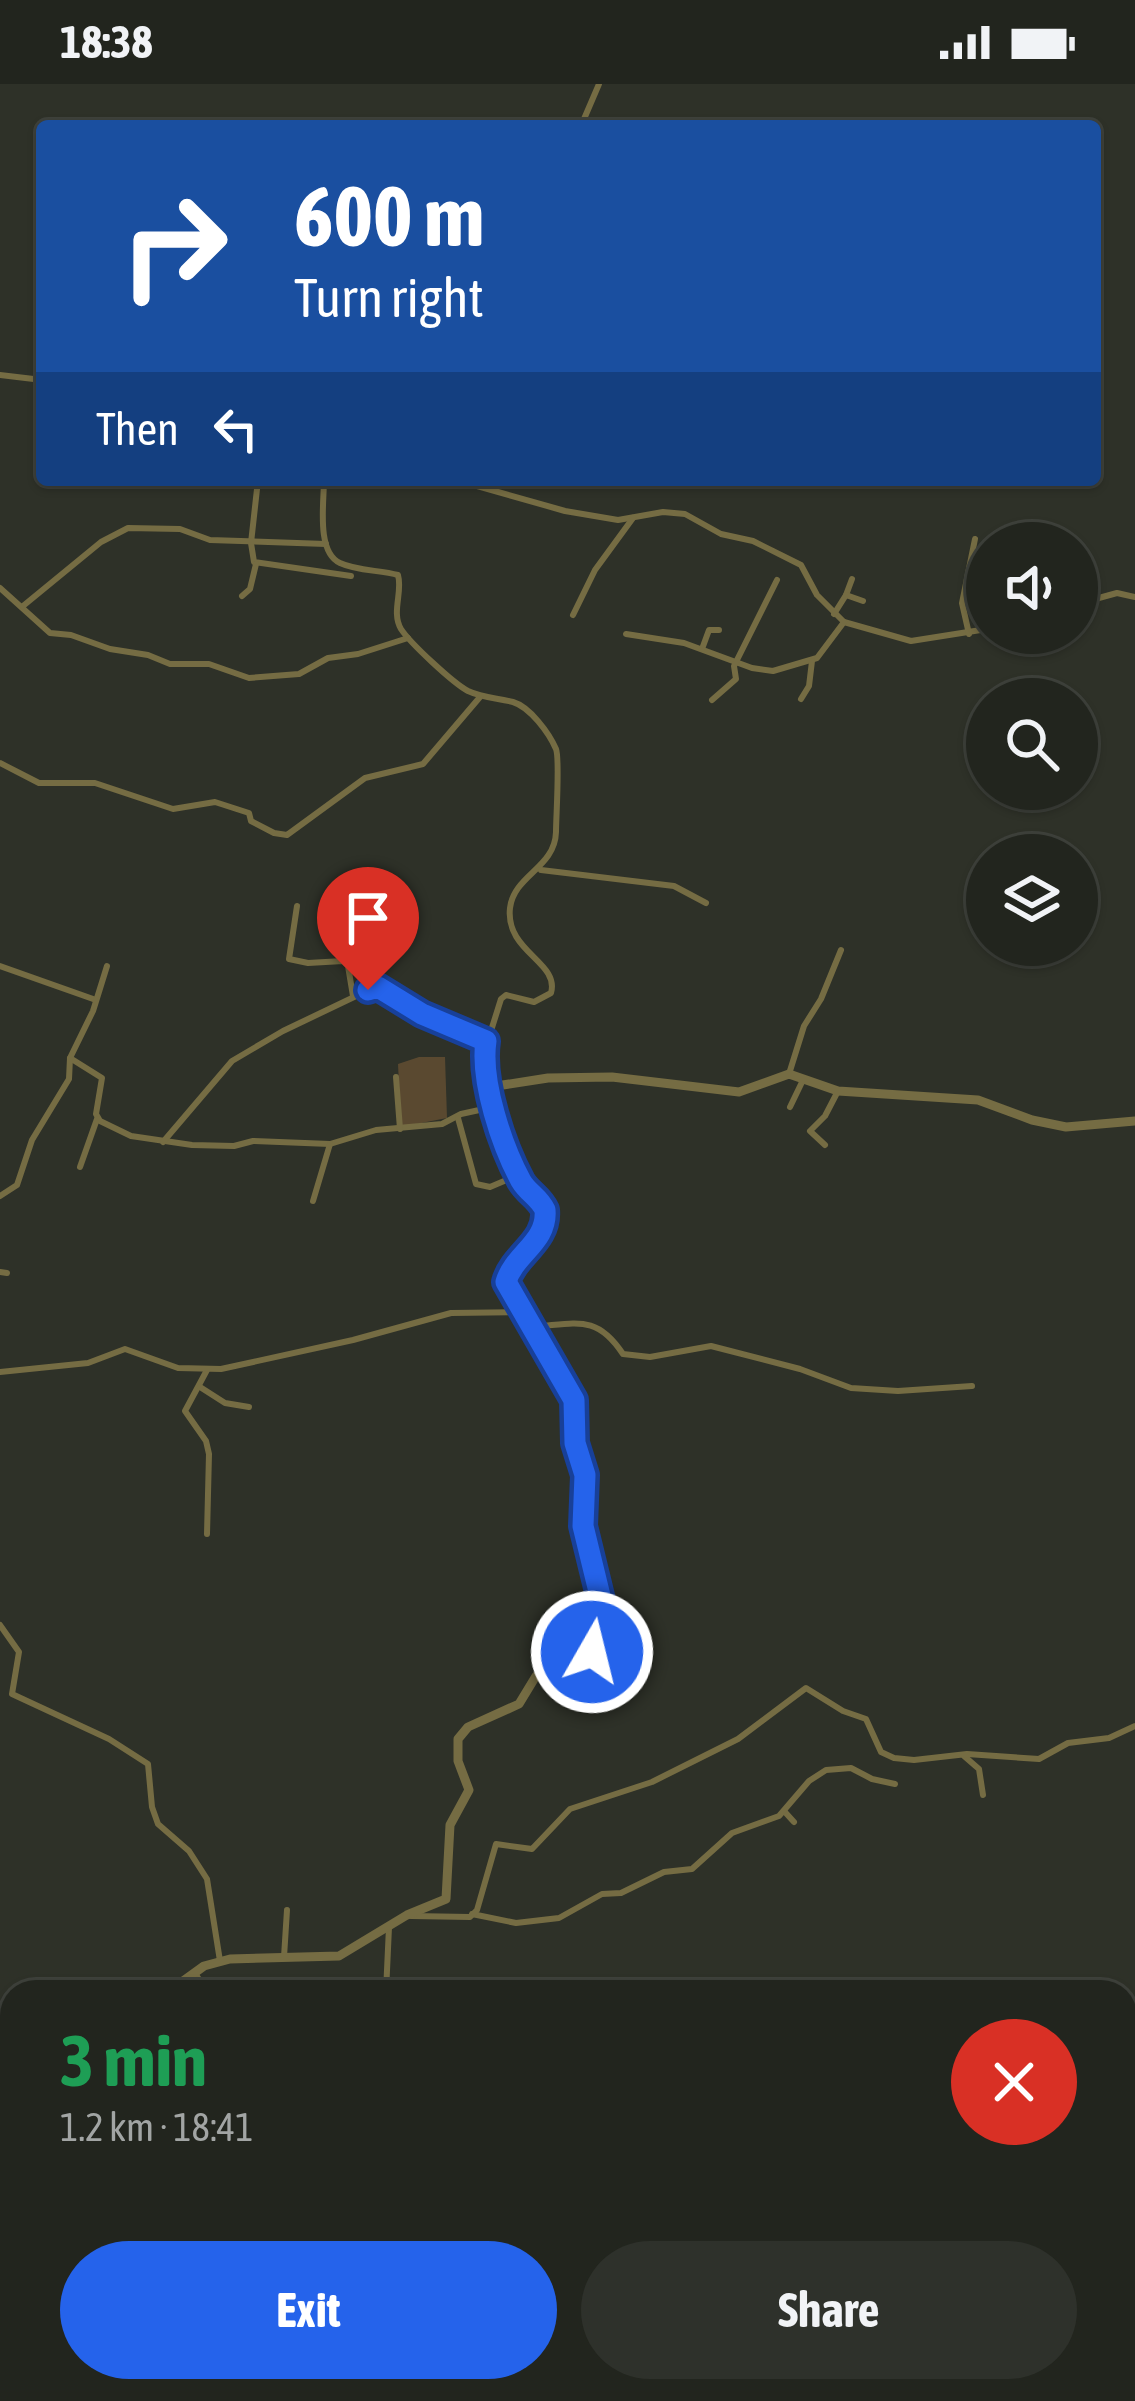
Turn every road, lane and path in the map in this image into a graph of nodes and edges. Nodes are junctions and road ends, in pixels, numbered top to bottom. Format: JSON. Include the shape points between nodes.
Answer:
{"nodes":[{"id":1,"x":599,"y":84,"type":"edge"},
{"id":2,"x":584,"y":120,"type":"edge"},
{"id":3,"x":0,"y":375,"type":"edge"},
{"id":4,"x":36,"y":379,"type":"edge"},
{"id":5,"x":258,"y":486,"type":"edge"},
{"id":6,"x":324,"y":486,"type":"edge"},
{"id":7,"x":492,"y":486,"type":"edge"},
{"id":8,"x":633,"y":518,"type":"junction"},
{"id":9,"x":251,"y":543,"type":"junction"},
{"id":10,"x":326,"y":544,"type":"junction"},
{"id":11,"x":256,"y":564,"type":"junction"},
{"id":12,"x":351,"y":576,"type":"dead end"},
{"id":13,"x":852,"y":579,"type":"dead end"},
{"id":14,"x":777,"y":580,"type":"dead end"},
{"id":15,"x":966,"y":588,"type":"edge"},
{"id":16,"x":0,"y":589,"type":"edge"},
{"id":17,"x":846,"y":595,"type":"junction"},
{"id":18,"x":242,"y":596,"type":"dead end"},
{"id":19,"x":1135,"y":597,"type":"edge"},
{"id":20,"x":1098,"y":598,"type":"edge"},
{"id":21,"x":863,"y":601,"type":"dead end"},
{"id":22,"x":22,"y":607,"type":"junction"},
{"id":23,"x":834,"y":614,"type":"junction"},
{"id":24,"x":572,"y":615,"type":"dead end"},
{"id":25,"x":966,"y":621,"type":"edge"},
{"id":26,"x":844,"y":622,"type":"junction"},
{"id":27,"x":719,"y":630,"type":"dead end"},
{"id":28,"x":626,"y":634,"type":"dead end"},
{"id":29,"x":966,"y":634,"type":"edge"},
{"id":30,"x":408,"y":638,"type":"junction"},
{"id":31,"x":702,"y":649,"type":"junction"},
{"id":32,"x":738,"y":661,"type":"junction"},
{"id":33,"x":812,"y":661,"type":"junction"},
{"id":34,"x":481,"y":696,"type":"junction"},
{"id":35,"x":801,"y":698,"type":"dead end"},
{"id":36,"x":712,"y":700,"type":"dead end"},
{"id":37,"x":0,"y":763,"type":"edge"},
{"id":38,"x":539,"y":870,"type":"junction"},
{"id":39,"x":706,"y":903,"type":"dead end"},
{"id":40,"x":297,"y":906,"type":"dead end"},
{"id":41,"x":841,"y":950,"type":"dead end"},
{"id":42,"x":0,"y":966,"type":"edge"},
{"id":43,"x":107,"y":966,"type":"dead end"},
{"id":44,"x":353,"y":997,"type":"junction"},
{"id":45,"x":96,"y":1000,"type":"junction"},
{"id":46,"x":486,"y":1041,"type":"junction"},
{"id":47,"x":70,"y":1058,"type":"junction"},
{"id":48,"x":788,"y":1074,"type":"junction"},
{"id":49,"x":396,"y":1077,"type":"dead end"},
{"id":50,"x":805,"y":1077,"type":"junction"},
{"id":51,"x":490,"y":1087,"type":"junction"},
{"id":52,"x":838,"y":1091,"type":"junction"},
{"id":53,"x":494,"y":1107,"type":"junction"},
{"id":54,"x":790,"y":1107,"type":"dead end"},
{"id":55,"x":458,"y":1118,"type":"junction"},
{"id":56,"x":98,"y":1119,"type":"junction"},
{"id":57,"x":1135,"y":1121,"type":"edge"},
{"id":58,"x":400,"y":1129,"type":"junction"},
{"id":59,"x":163,"y":1142,"type":"junction"},
{"id":60,"x":330,"y":1144,"type":"junction"},
{"id":61,"x":825,"y":1145,"type":"dead end"},
{"id":62,"x":80,"y":1167,"type":"dead end"},
{"id":63,"x":518,"y":1174,"type":"junction"},
{"id":64,"x":0,"y":1196,"type":"edge"},
{"id":65,"x":313,"y":1201,"type":"dead end"},
{"id":66,"x":523,"y":1312,"type":"junction"},
{"id":67,"x":531,"y":1327,"type":"junction"},
{"id":68,"x":207,"y":1370,"type":"junction"},
{"id":69,"x":0,"y":1372,"type":"edge"},
{"id":70,"x":972,"y":1386,"type":"dead end"},
{"id":71,"x":200,"y":1387,"type":"junction"},
{"id":72,"x":249,"y":1407,"type":"dead end"},
{"id":73,"x":207,"y":1534,"type":"dead end"},
{"id":74,"x":0,"y":1624,"type":"edge"},
{"id":75,"x":0,"y":1690,"type":"edge"},
{"id":76,"x":11,"y":1690,"type":"junction"},
{"id":77,"x":1135,"y":1726,"type":"edge"},
{"id":78,"x":961,"y":1754,"type":"junction"},
{"id":79,"x":895,"y":1784,"type":"dead end"},
{"id":80,"x":983,"y":1796,"type":"dead end"},
{"id":81,"x":784,"y":1811,"type":"junction"},
{"id":82,"x":794,"y":1822,"type":"dead end"},
{"id":83,"x":287,"y":1910,"type":"dead end"},
{"id":84,"x":471,"y":1914,"type":"junction"},
{"id":85,"x":402,"y":1918,"type":"junction"},
{"id":86,"x":389,"y":1927,"type":"junction"},
{"id":87,"x":284,"y":1957,"type":"junction"},
{"id":88,"x":220,"y":1961,"type":"junction"},
{"id":89,"x":195,"y":1972,"type":"junction"},
{"id":90,"x":184,"y":1980,"type":"edge"},
{"id":91,"x":200,"y":1980,"type":"edge"},
{"id":92,"x":387,"y":1980,"type":"edge"}],
"edges":[{"from":1,"to":2,"type":"street"},
{"from":3,"to":4,"type":"street"},
{"from":5,"to":9,"type":"street"},
{"from":6,"to":10,"type":"street"},
{"from":7,"to":8,"type":"street","via":[[565,511]]},
{"from":8,"to":23,"type":"street","via":[[685,514],[787,556]]},
{"from":8,"to":24,"type":"street"},
{"from":9,"to":10,"type":"street"},
{"from":9,"to":11,"type":"street"},
{"from":9,"to":22,"type":"street","via":[[128,528]]},
{"from":10,"to":30,"type":"street","via":[[340,563],[398,575],[397,620]]},
{"from":11,"to":12,"type":"street"},
{"from":11,"to":18,"type":"street"},
{"from":13,"to":17,"type":"street"},
{"from":14,"to":32,"type":"street"},
{"from":15,"to":25,"type":"street"},
{"from":16,"to":22,"type":"street"},
{"from":17,"to":21,"type":"street"},
{"from":17,"to":23,"type":"street"},
{"from":19,"to":20,"type":"street"},
{"from":22,"to":30,"type":"street","via":[[50,633],[249,678],[299,674],[328,658]]},
{"from":23,"to":26,"type":"street"},
{"from":26,"to":29,"type":"street","via":[[910,641]]},
{"from":26,"to":33,"type":"street"},
{"from":27,"to":31,"type":"street","via":[[709,630]]},
{"from":28,"to":31,"type":"street"},
{"from":30,"to":34,"type":"street"},
{"from":31,"to":32,"type":"street"},
{"from":32,"to":33,"type":"street","via":[[773,671]]},
{"from":32,"to":36,"type":"street","via":[[736,679]]},
{"from":33,"to":35,"type":"street"},
{"from":34,"to":37,"type":"street","via":[[423,764],[368,776],[287,835],[217,802],[177,810],[100,784],[34,782]]},
{"from":34,"to":38,"type":"street","via":[[523,706],[555,746],[556,837]]},
{"from":38,"to":39,"type":"street","via":[[674,886]]},
{"from":38,"to":46,"type":"street","via":[[513,896],[511,932],[550,974],[551,993],[535,1002],[503,996]]},
{"from":40,"to":44,"type":"street","via":[[289,958],[343,961]]},
{"from":41,"to":48,"type":"street"},
{"from":42,"to":45,"type":"street"},
{"from":43,"to":45,"type":"street"},
{"from":44,"to":46,"type":"street","via":[[378,987]]},
{"from":44,"to":59,"type":"street","via":[[232,1060]]},
{"from":45,"to":47,"type":"street"},
{"from":46,"to":51,"type":"street"},
{"from":47,"to":56,"type":"street","via":[[102,1078]]},
{"from":47,"to":64,"type":"street","via":[[69,1078],[32,1138],[17,1185]]},
{"from":48,"to":50,"type":"street"},
{"from":48,"to":51,"type":"street","via":[[739,1092],[612,1078]]},
{"from":49,"to":58,"type":"street"},
{"from":50,"to":52,"type":"street"},
{"from":50,"to":54,"type":"street"},
{"from":51,"to":53,"type":"street"},
{"from":52,"to":57,"type":"street","via":[[978,1100],[1066,1127]]},
{"from":52,"to":61,"type":"street","via":[[810,1130]]},
{"from":53,"to":55,"type":"street"},
{"from":53,"to":63,"type":"street"},
{"from":55,"to":58,"type":"street"},
{"from":55,"to":63,"type":"street","via":[[476,1184],[490,1187]]},
{"from":56,"to":59,"type":"street"},
{"from":56,"to":62,"type":"street"},
{"from":58,"to":60,"type":"street"},
{"from":59,"to":60,"type":"street"},
{"from":60,"to":65,"type":"street"},
{"from":63,"to":66,"type":"street","via":[[546,1218],[506,1279]]},
{"from":66,"to":67,"type":"street"},
{"from":66,"to":68,"type":"street","via":[[452,1313]]},
{"from":67,"to":70,"type":"street","via":[[599,1327],[632,1357],[720,1347],[851,1388]]},
{"from":67,"to":85,"type":"street","via":[[574,1400],[583,1526],[602,1604],[597,1631],[585,1661],[536,1676],[517,1706],[458,1739],[469,1790],[450,1825],[447,1897]]},
{"from":68,"to":69,"type":"street","via":[[125,1349],[88,1364]]},
{"from":68,"to":71,"type":"street"},
{"from":71,"to":72,"type":"street"},
{"from":71,"to":73,"type":"street","via":[[184,1411],[209,1454]]},
{"from":74,"to":76,"type":"street","via":[[20,1652]]},
{"from":75,"to":76,"type":"street"},
{"from":76,"to":88,"type":"street","via":[[148,1764],[158,1824],[206,1879]]},
{"from":77,"to":78,"type":"street","via":[[1039,1759]]},
{"from":78,"to":80,"type":"street","via":[[979,1769]]},
{"from":78,"to":84,"type":"street","via":[[887,1755],[866,1719],[806,1688],[738,1739],[652,1782],[571,1809],[532,1849],[496,1844]]},
{"from":79,"to":81,"type":"street","via":[[847,1767],[826,1770]]},
{"from":81,"to":82,"type":"street"},
{"from":81,"to":84,"type":"street","via":[[732,1833],[690,1870],[604,1893],[566,1916],[516,1923]]},
{"from":83,"to":87,"type":"street"},
{"from":84,"to":85,"type":"street"},
{"from":85,"to":86,"type":"street"},
{"from":86,"to":87,"type":"street","via":[[339,1956]]},
{"from":86,"to":92,"type":"street"},
{"from":87,"to":88,"type":"street"},
{"from":88,"to":89,"type":"street"},
{"from":89,"to":90,"type":"street"},
{"from":89,"to":91,"type":"street"}]}
